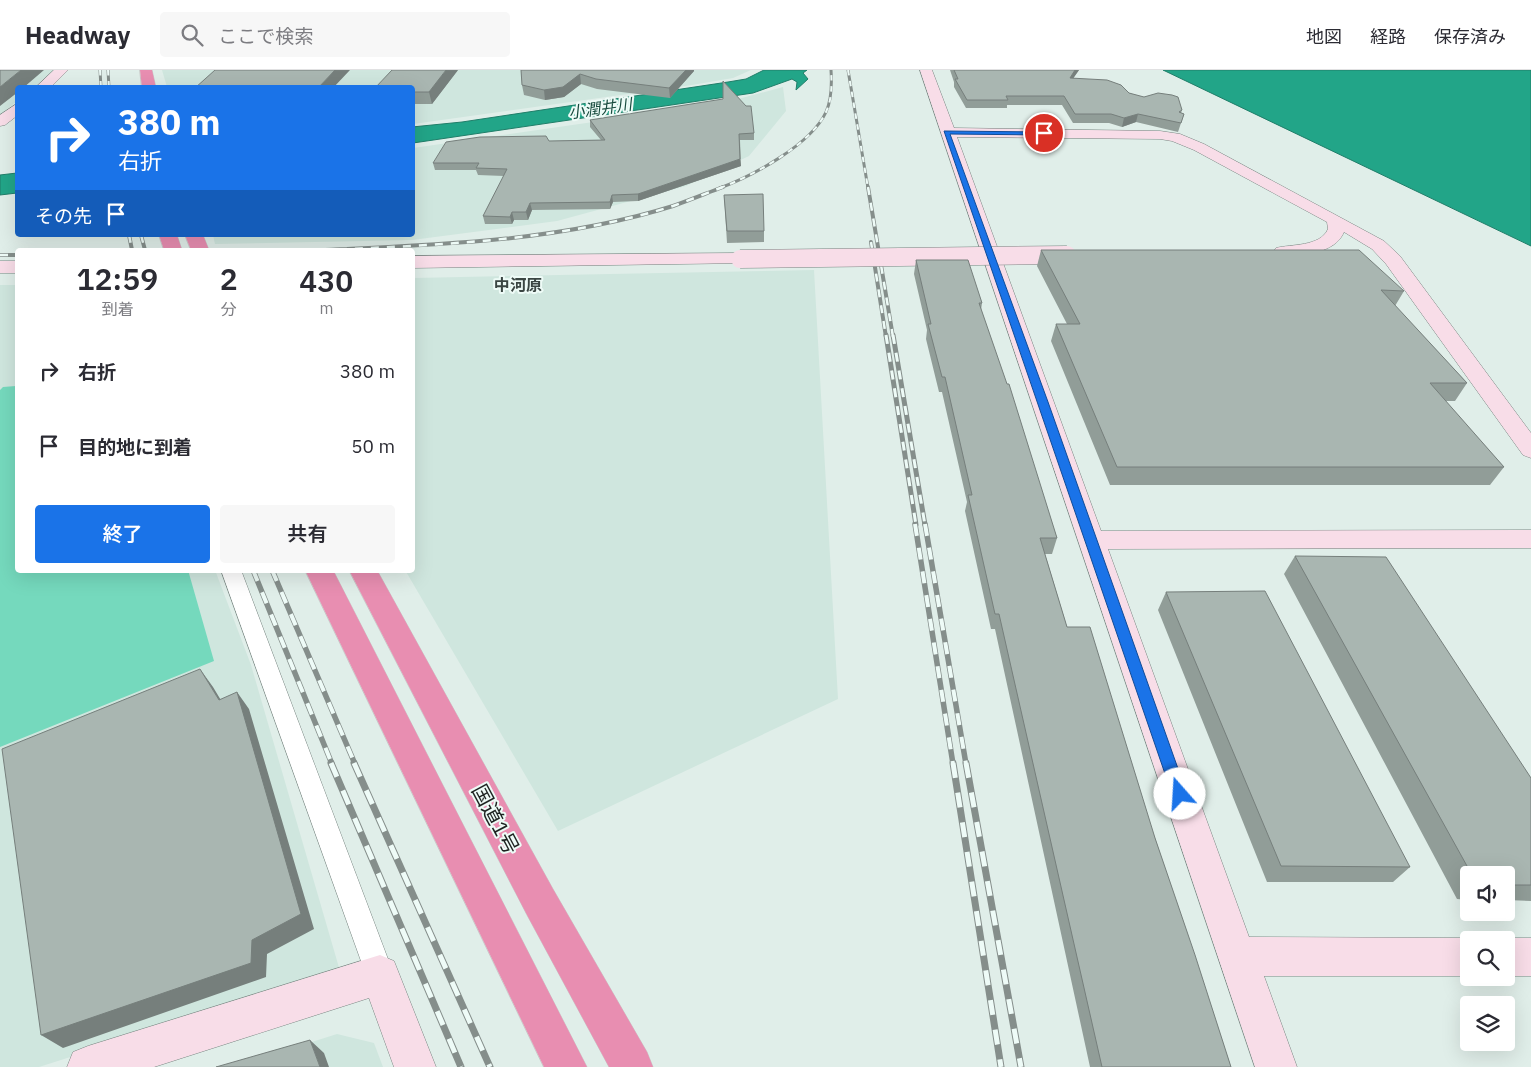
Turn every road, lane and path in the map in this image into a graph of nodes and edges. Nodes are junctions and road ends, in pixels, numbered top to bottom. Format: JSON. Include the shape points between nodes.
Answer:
{"nodes":[{"id":1,"x":62,"y":70,"type":"edge"},
{"id":2,"x":146,"y":70,"type":"edge"},
{"id":3,"x":925,"y":72,"type":"edge"},
{"id":4,"x":44,"y":85,"type":"edge"},
{"id":5,"x":148,"y":85,"type":"edge"},
{"id":6,"x":15,"y":110,"type":"edge"},
{"id":7,"x":0,"y":122,"type":"edge"},
{"id":8,"x":946,"y":132,"type":"junction"},
{"id":9,"x":1336,"y":220,"type":"junction"},
{"id":10,"x":1282,"y":252,"type":"junction"},
{"id":11,"x":1262,"y":253,"type":"edge"},
{"id":12,"x":1087,"y":254,"type":"edge"},
{"id":13,"x":1379,"y":259,"type":"junction"},
{"id":14,"x":415,"y":262,"type":"edge"},
{"id":15,"x":0,"y":267,"type":"edge"},
{"id":16,"x":15,"y":267,"type":"edge"},
{"id":17,"x":1531,"y":450,"type":"edge"},
{"id":18,"x":1531,"y":539,"type":"edge"},
{"id":19,"x":1092,"y":540,"type":"junction"},
{"id":20,"x":232,"y":573,"type":"edge"},
{"id":21,"x":320,"y":573,"type":"edge"},
{"id":22,"x":365,"y":573,"type":"edge"},
{"id":23,"x":1236,"y":956,"type":"junction"},
{"id":24,"x":1460,"y":957,"type":"edge"},
{"id":25,"x":1515,"y":957,"type":"edge"},
{"id":26,"x":1531,"y":957,"type":"edge"},
{"id":27,"x":380,"y":975,"type":"junction"},
{"id":28,"x":88,"y":1067,"type":"edge"},
{"id":29,"x":415,"y":1067,"type":"edge"},
{"id":30,"x":566,"y":1067,"type":"edge"},
{"id":31,"x":632,"y":1067,"type":"edge"},
{"id":32,"x":1276,"y":1067,"type":"edge"}],
"edges":[{"from":1,"to":4,"type":"street"},
{"from":2,"to":5,"type":"highway"},
{"from":3,"to":8,"type":"street"},
{"from":6,"to":7,"type":"street"},
{"from":8,"to":9,"type":"street","via":[[1160,134],[1174,137]]},
{"from":8,"to":19,"type":"street"},
{"from":9,"to":10,"type":"street","via":[[1338,232],[1328,242]]},
{"from":9,"to":13,"type":"street"},
{"from":10,"to":11,"type":"street"},
{"from":10,"to":13,"type":"street","via":[[1345,253]]},
{"from":12,"to":14,"type":"street","bridge":true},
{"from":13,"to":17,"type":"street","via":[[1420,298]]},
{"from":15,"to":16,"type":"street"},
{"from":18,"to":19,"type":"street"},
{"from":19,"to":23,"type":"street"},
{"from":20,"to":27,"type":"street"},
{"from":21,"to":30,"type":"highway"},
{"from":22,"to":31,"type":"highway","name":"国道1号"},
{"from":23,"to":24,"type":"street"},
{"from":23,"to":32,"type":"street"},
{"from":25,"to":26,"type":"street"},
{"from":27,"to":28,"type":"street"},
{"from":27,"to":29,"type":"street"}]}
